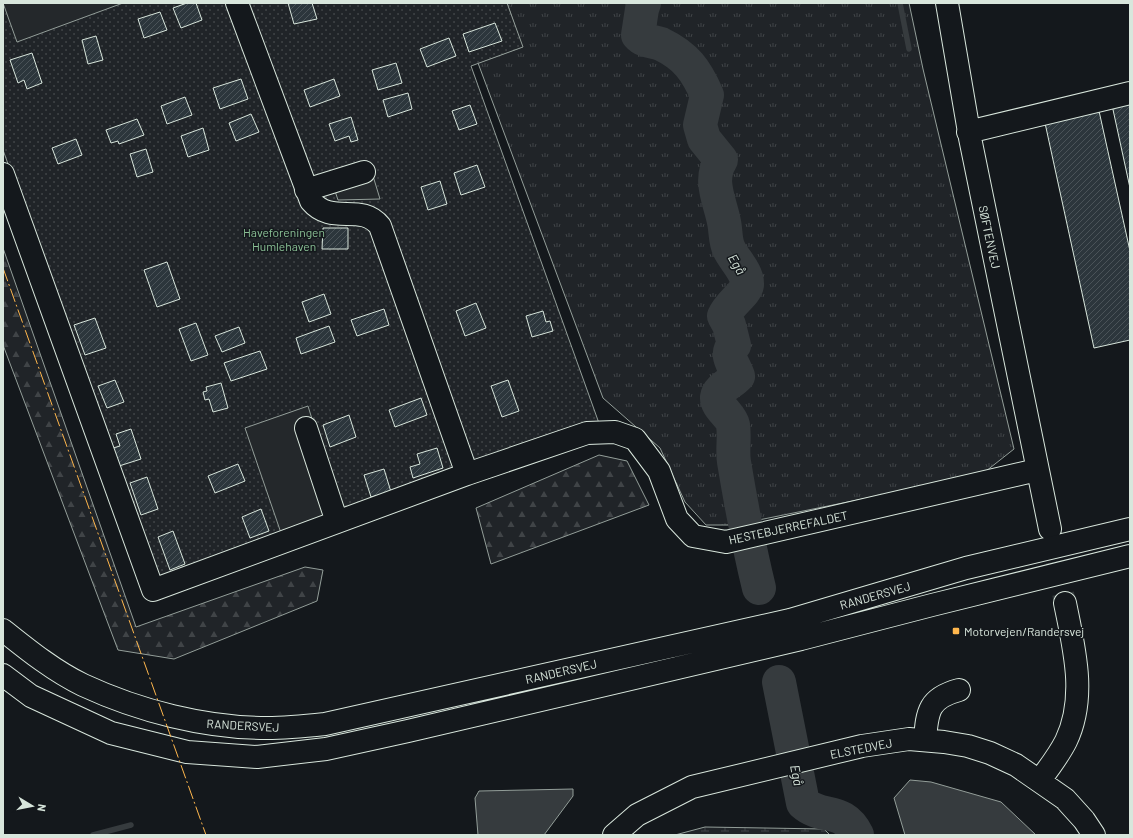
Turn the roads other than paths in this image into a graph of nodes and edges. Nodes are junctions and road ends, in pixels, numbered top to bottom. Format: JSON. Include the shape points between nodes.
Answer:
{"nodes":[{"id":1,"x":237,"y":3,"type":"edge"},
{"id":2,"x":947,"y":3,"type":"edge"},
{"id":3,"x":1130,"y":93,"type":"edge"},
{"id":4,"x":968,"y":132,"type":"junction"},
{"id":5,"x":364,"y":172,"type":"dead end"},
{"id":6,"x":3,"y":174,"type":"edge"},
{"id":7,"x":306,"y":190,"type":"junction"},
{"id":8,"x":306,"y":428,"type":"dead end"},
{"id":9,"x":1037,"y":470,"type":"junction"},
{"id":10,"x":467,"y":474,"type":"junction"},
{"id":11,"x":337,"y":522,"type":"junction"},
{"id":12,"x":1050,"y":529,"type":"tunnel mouth"},
{"id":13,"x":1130,"y":529,"type":"edge"},
{"id":14,"x":1130,"y":556,"type":"edge"},
{"id":15,"x":1065,"y":603,"type":"tunnel mouth"},
{"id":16,"x":3,"y":630,"type":"edge"},
{"id":17,"x":3,"y":675,"type":"edge"},
{"id":18,"x":959,"y":690,"type":"dead end"},
{"id":19,"x":925,"y":740,"type":"junction"},
{"id":20,"x":1040,"y":780,"type":"junction"},
{"id":21,"x":614,"y":835,"type":"edge"},
{"id":22,"x":1094,"y":835,"type":"edge"}],
"edges":[{"from":1,"to":7,"type":"main road"},
{"from":2,"to":4,"type":"main road","name":"SØFTENVEJ"},
{"from":3,"to":4,"type":"main road"},
{"from":4,"to":9,"type":"main road","name":"SØFTENVEJ"},
{"from":5,"to":7,"type":"main road"},
{"from":6,"to":11,"type":"main road","via":[[153,590]]},
{"from":7,"to":10,"type":"main road","via":[[311,202],[318,209],[329,213],[365,215],[374,218],[380,226]]},
{"from":8,"to":11,"type":"main road"},
{"from":9,"to":10,"type":"main road","name":"HESTEBJERREFALDET","via":[[726,542],[693,536],[677,518],[659,471],[635,439],[615,432],[587,433]]},
{"from":9,"to":12,"type":"main road"},
{"from":10,"to":11,"type":"main road"},
{"from":13,"to":16,"type":"main road","name":"RANDERSVEJ","via":[[966,568],[790,620],[325,724],[267,728],[193,722],[140,707],[82,685]]},
{"from":14,"to":17,"type":"main road","name":"RANDERSVEJ","via":[[801,639],[408,731],[326,749],[257,757],[187,752],[110,733],[31,696]]},
{"from":15,"to":20,"type":"main road","via":[[1077,664],[1078,690],[1073,720],[1066,741]]},
{"from":18,"to":19,"type":"main road","via":[[937,699],[929,712]]},
{"from":19,"to":20,"type":"main road","name":"ELSTEDVEJ","via":[[968,746],[990,753]]},
{"from":19,"to":21,"type":"main road","name":"ELSTEDVEJ","via":[[885,742],[692,787],[637,816]]},
{"from":20,"to":22,"type":"main road","name":"ELSTEDVEJ","via":[[1065,799]]}]}
